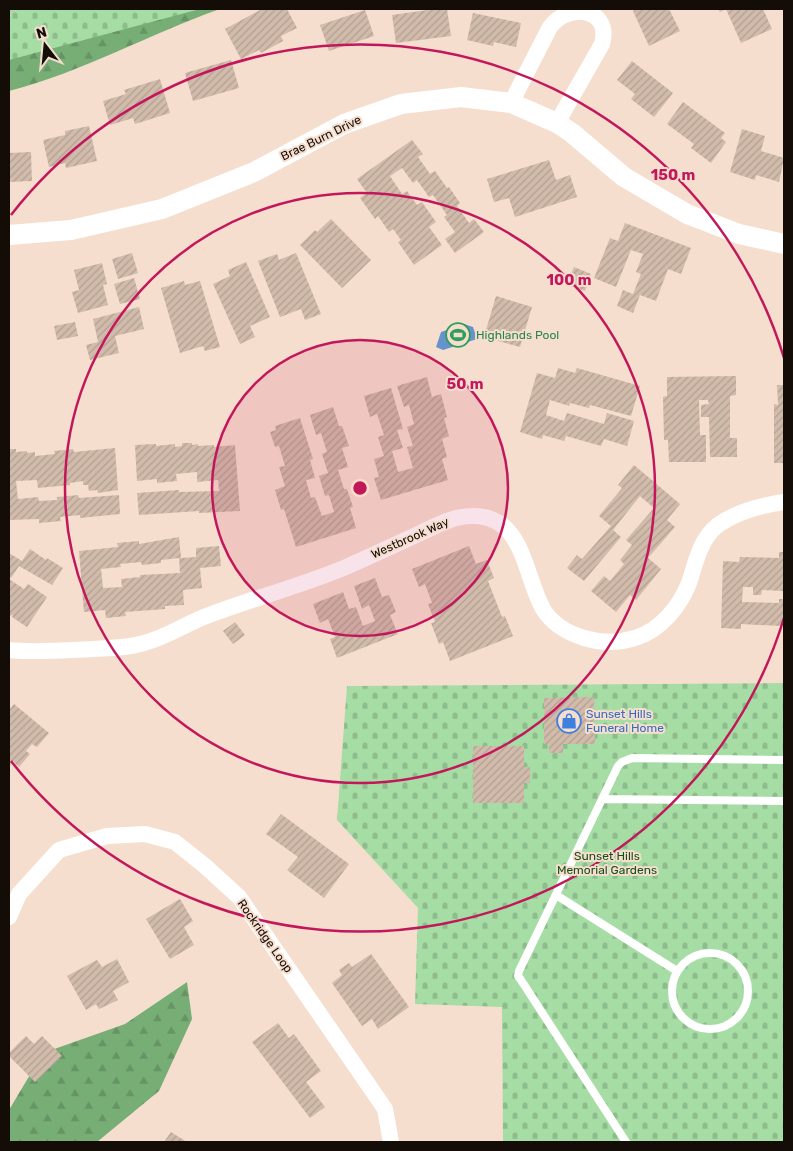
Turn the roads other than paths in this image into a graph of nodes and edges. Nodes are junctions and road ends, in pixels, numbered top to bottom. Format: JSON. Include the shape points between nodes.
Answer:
{"nodes":[{"id":1,"x":511,"y":103,"type":"junction"},
{"id":2,"x":557,"y":123,"type":"junction"},
{"id":3,"x":9,"y":235,"type":"edge"},
{"id":4,"x":784,"y":244,"type":"edge"},
{"id":5,"x":784,"y":502,"type":"edge"},
{"id":6,"x":9,"y":650,"type":"edge"},
{"id":7,"x":784,"y":760,"type":"edge"},
{"id":8,"x":602,"y":799,"type":"junction"},
{"id":9,"x":784,"y":801,"type":"edge"},
{"id":10,"x":556,"y":895,"type":"junction"},
{"id":11,"x":9,"y":917,"type":"edge"},
{"id":12,"x":678,"y":971,"type":"junction"},
{"id":13,"x":392,"y":1142,"type":"edge"},
{"id":14,"x":626,"y":1142,"type":"edge"}],
"edges":[{"from":1,"to":2,"type":"street","name":"Brae Burn Drive"},
{"from":1,"to":2,"type":"street","via":[[555,20],[570,12],[590,13],[599,20],[605,35]]},
{"from":1,"to":3,"type":"street","name":"Brae Burn Drive","via":[[461,97],[401,104],[344,124],[254,172],[162,209],[71,230]]},
{"from":2,"to":4,"type":"street","name":"Brae Burn Drive","via":[[624,176],[687,214],[739,234]]},
{"from":5,"to":6,"type":"street","name":"Westbrook Way","via":[[741,514],[717,526],[702,546],[684,596],[662,622],[637,638],[604,642],[574,635],[561,628],[543,609],[513,536],[491,519],[475,516],[442,523],[346,567],[210,615],[144,643],[70,650]]},
{"from":7,"to":8,"type":"lane","via":[[627,760],[618,766]]},
{"from":8,"to":9,"type":"lane"},
{"from":8,"to":10,"type":"lane"},
{"from":10,"to":12,"type":"lane"},
{"from":10,"to":14,"type":"lane","via":[[518,976]]},
{"from":11,"to":13,"type":"street","name":"Rockridge Loop","via":[[19,894],[59,850],[107,836],[144,834],[174,842],[239,898],[385,1109]]},
{"from":12,"to":12,"type":"lane","via":[[673,982],[673,999],[680,1016],[690,1023],[700,1028],[724,1027],[743,1012],[749,989],[740,966],[731,958],[708,952],[685,961]]}]}
